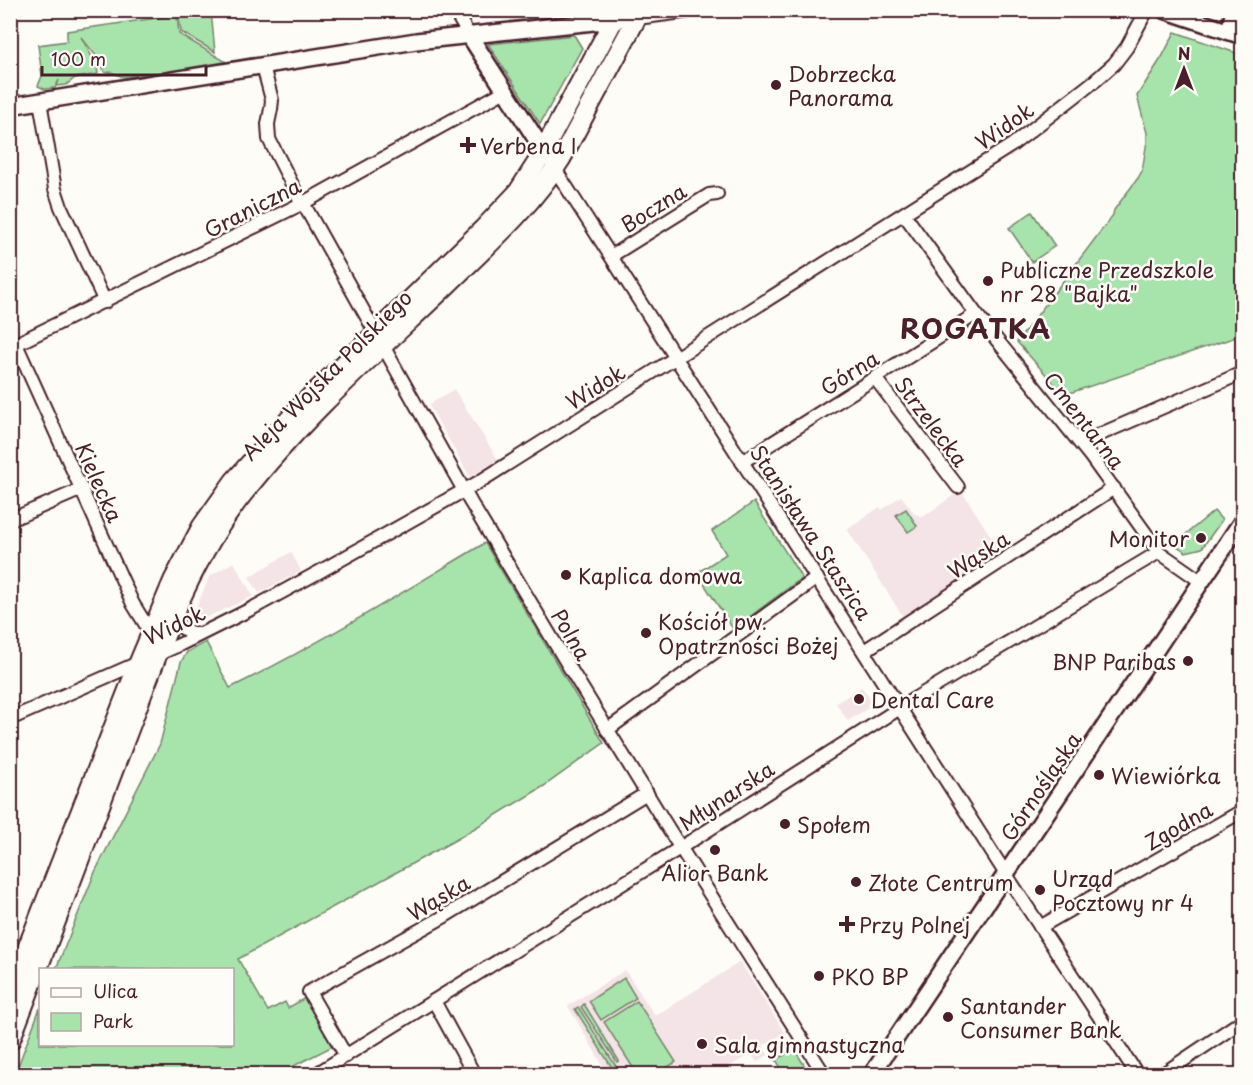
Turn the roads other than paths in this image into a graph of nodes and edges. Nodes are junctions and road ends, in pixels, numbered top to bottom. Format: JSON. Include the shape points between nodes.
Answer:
{"nodes":[{"id":1,"x":454,"y":10,"type":"edge"},
{"id":2,"x":698,"y":10,"type":"edge"},
{"id":3,"x":1147,"y":10,"type":"edge"},
{"id":4,"x":1164,"y":10,"type":"edge"},
{"id":5,"x":1234,"y":10,"type":"edge"},
{"id":6,"x":639,"y":14,"type":"edge"},
{"id":7,"x":617,"y":15,"type":"edge"},
{"id":8,"x":1236,"y":34,"type":"edge"},
{"id":9,"x":469,"y":35,"type":"junction"},
{"id":10,"x":263,"y":66,"type":"junction"},
{"id":11,"x":505,"y":91,"type":"junction"},
{"id":12,"x":40,"y":101,"type":"junction"},
{"id":13,"x":10,"y":106,"type":"edge"},
{"id":14,"x":543,"y":150,"type":"junction"},
{"id":15,"x":555,"y":169,"type":"junction"},
{"id":16,"x":717,"y":194,"type":"dead end"},
{"id":17,"x":302,"y":204,"type":"junction"},
{"id":18,"x":904,"y":214,"type":"junction"},
{"id":19,"x":611,"y":256,"type":"junction"},
{"id":20,"x":105,"y":302,"type":"junction"},
{"id":21,"x":976,"y":314,"type":"junction"},
{"id":22,"x":379,"y":340,"type":"junction"},
{"id":23,"x":13,"y":346,"type":"edge"},
{"id":24,"x":676,"y":358,"type":"junction"},
{"id":25,"x":1242,"y":373,"type":"edge"},
{"id":26,"x":876,"y":378,"type":"junction"},
{"id":27,"x":1080,"y":443,"type":"junction"},
{"id":28,"x":742,"y":462,"type":"junction"},
{"id":29,"x":958,"y":487,"type":"dead end"},
{"id":30,"x":1114,"y":488,"type":"junction"},
{"id":31,"x":82,"y":489,"type":"junction"},
{"id":32,"x":465,"y":491,"type":"junction"},
{"id":33,"x":10,"y":520,"type":"edge"},
{"id":34,"x":1242,"y":521,"type":"edge"},
{"id":35,"x":1159,"y":552,"type":"junction"},
{"id":36,"x":817,"y":578,"type":"junction"},
{"id":37,"x":1202,"y":582,"type":"junction"},
{"id":38,"x":174,"y":616,"type":"junction"},
{"id":39,"x":151,"y":633,"type":"junction"},
{"id":40,"x":198,"y":634,"type":"junction"},
{"id":41,"x":864,"y":651,"type":"junction"},
{"id":42,"x":159,"y":653,"type":"junction"},
{"id":43,"x":140,"y":662,"type":"junction"},
{"id":44,"x":900,"y":708,"type":"junction"},
{"id":45,"x":10,"y":719,"type":"edge"},
{"id":46,"x":607,"y":730,"type":"junction"},
{"id":47,"x":647,"y":794,"type":"junction"},
{"id":48,"x":1242,"y":811,"type":"edge"},
{"id":49,"x":680,"y":848,"type":"junction"},
{"id":50,"x":1006,"y":874,"type":"junction"},
{"id":51,"x":1040,"y":927,"type":"junction"},
{"id":52,"x":10,"y":992,"type":"edge"},
{"id":53,"x":434,"y":1001,"type":"junction"},
{"id":54,"x":1242,"y":1021,"type":"edge"},
{"id":55,"x":10,"y":1041,"type":"edge"},
{"id":56,"x":346,"y":1056,"type":"junction"},
{"id":57,"x":316,"y":1074,"type":"edge"},
{"id":58,"x":474,"y":1074,"type":"edge"},
{"id":59,"x":824,"y":1074,"type":"edge"},
{"id":60,"x":872,"y":1074,"type":"edge"},
{"id":61,"x":1137,"y":1074,"type":"edge"},
{"id":62,"x":1163,"y":1074,"type":"edge"}],
"edges":[{"from":1,"to":9,"type":"street","name":"Stanisława Staszica"},
{"from":2,"to":6,"type":"street"},
{"from":3,"to":18,"type":"street","name":"Widok","via":[[1120,56],[1096,80],[1012,145]]},
{"from":4,"to":8,"type":"street"},
{"from":5,"to":8,"type":"street"},
{"from":6,"to":7,"type":"street"},
{"from":6,"to":15,"type":"main road","name":"Aleja Wojska Polskiego"},
{"from":7,"to":9,"type":"street"},
{"from":7,"to":14,"type":"main road","name":"Aleja Wojska Polskiego"},
{"from":9,"to":10,"type":"street"},
{"from":9,"to":11,"type":"street","name":"Stanisława Staszica"},
{"from":10,"to":12,"type":"street"},
{"from":10,"to":17,"type":"street","name":"Polna","via":[[272,100],[267,132]]},
{"from":11,"to":14,"type":"street","name":"Stanisława Staszica"},
{"from":11,"to":17,"type":"street","name":"Graniczna"},
{"from":12,"to":13,"type":"street"},
{"from":12,"to":20,"type":"street","via":[[61,207]]},
{"from":14,"to":15,"type":"street","name":"Stanisława Staszica"},
{"from":14,"to":22,"type":"main road","name":"Aleja Wojska Polskiego","via":[[510,201]]},
{"from":15,"to":19,"type":"street","name":"Stanisława Staszica"},
{"from":15,"to":22,"type":"main road","name":"Aleja Wojska Polskiego","via":[[513,220]]},
{"from":16,"to":19,"type":"street","name":"Boczna","via":[[709,195]]},
{"from":17,"to":20,"type":"street","name":"Graniczna"},
{"from":17,"to":22,"type":"street","name":"Polna"},
{"from":18,"to":21,"type":"street","name":"Cmentarna"},
{"from":18,"to":24,"type":"street","name":"Widok"},
{"from":19,"to":24,"type":"street","name":"Stanisława Staszica"},
{"from":20,"to":23,"type":"street","name":"Graniczna"},
{"from":21,"to":26,"type":"street","name":"Górna"},
{"from":21,"to":27,"type":"street","name":"Cmentarna"},
{"from":22,"to":32,"type":"street","name":"Polna"},
{"from":22,"to":38,"type":"main road","name":"Aleja Wojska Polskiego","via":[[229,511]]},
{"from":22,"to":39,"type":"main road","name":"Aleja Wojska Polskiego","via":[[302,405],[221,498],[191,544]]},
{"from":23,"to":31,"type":"street","name":"Kielecka"},
{"from":24,"to":28,"type":"street","name":"Stanisława Staszica"},
{"from":24,"to":32,"type":"street","name":"Widok"},
{"from":25,"to":27,"type":"street"},
{"from":26,"to":28,"type":"street","name":"Górna"},
{"from":26,"to":29,"type":"street","name":"Strzelecka"},
{"from":27,"to":30,"type":"street","name":"Cmentarna"},
{"from":28,"to":36,"type":"street","name":"Stanisława Staszica"},
{"from":30,"to":35,"type":"street","name":"Cmentarna"},
{"from":30,"to":41,"type":"street","name":"Wąska"},
{"from":31,"to":33,"type":"street"},
{"from":31,"to":39,"type":"street","name":"Kielecka","via":[[133,604]]},
{"from":32,"to":40,"type":"street","name":"Widok","via":[[276,596]]},
{"from":32,"to":46,"type":"street","name":"Polna"},
{"from":34,"to":37,"type":"street","name":"Górnośląska"},
{"from":35,"to":37,"type":"street","name":"Cmentarna"},
{"from":35,"to":44,"type":"street","name":"Młynarska"},
{"from":36,"to":41,"type":"street","name":"Stanisława Staszica"},
{"from":36,"to":46,"type":"street"},
{"from":37,"to":50,"type":"street","name":"Górnośląska"},
{"from":38,"to":40,"type":"street","via":[[184,630]]},
{"from":38,"to":42,"type":"main road","name":"Aleja Wojska Polskiego"},
{"from":39,"to":43,"type":"main road","name":"Aleja Wojska Polskiego"},
{"from":40,"to":42,"type":"street","name":"Widok"},
{"from":41,"to":44,"type":"street","name":"Stanisława Staszica"},
{"from":42,"to":43,"type":"street","name":"Widok"},
{"from":42,"to":55,"type":"main road","name":"Aleja Wojska Polskiego"},
{"from":43,"to":45,"type":"street","name":"Widok"},
{"from":43,"to":52,"type":"main road","name":"Aleja Wojska Polskiego"},
{"from":44,"to":49,"type":"street","name":"Młynarska"},
{"from":44,"to":50,"type":"street","name":"Stanisława Staszica"},
{"from":46,"to":47,"type":"street","name":"Polna"},
{"from":47,"to":49,"type":"street","name":"Polna"},
{"from":47,"to":56,"type":"street","name":"Wąska","via":[[445,916],[309,992]]},
{"from":48,"to":51,"type":"street","name":"Zgodna"},
{"from":49,"to":53,"type":"street","name":"Młynarska"},
{"from":49,"to":59,"type":"street","name":"Polna"},
{"from":50,"to":51,"type":"street","name":"Stanisława Staszica"},
{"from":50,"to":60,"type":"street","name":"Górnośląska"},
{"from":51,"to":61,"type":"street","name":"Stanisława Staszica"},
{"from":53,"to":56,"type":"street","name":"Młynarska"},
{"from":53,"to":58,"type":"street"},
{"from":54,"to":62,"type":"street"},
{"from":56,"to":57,"type":"street","name":"Młynarska"}]}
